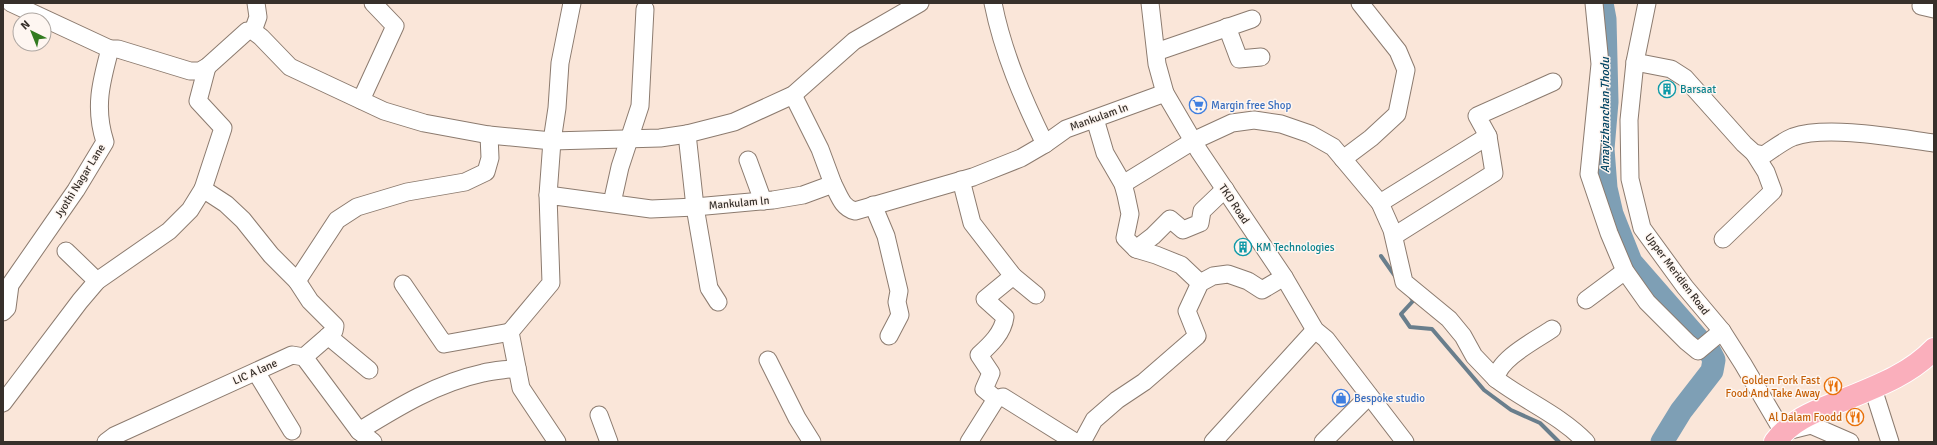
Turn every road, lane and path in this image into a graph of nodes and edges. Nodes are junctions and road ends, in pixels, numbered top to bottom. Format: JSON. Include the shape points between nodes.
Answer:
{"nodes":[{"id":1,"x":11,"y":3,"type":"edge"},
{"id":2,"x":256,"y":3,"type":"edge"},
{"id":3,"x":373,"y":3,"type":"edge"},
{"id":4,"x":572,"y":3,"type":"edge"},
{"id":5,"x":920,"y":3,"type":"edge"},
{"id":6,"x":993,"y":3,"type":"edge"},
{"id":7,"x":1150,"y":3,"type":"edge"},
{"id":8,"x":1360,"y":3,"type":"edge"},
{"id":9,"x":1594,"y":3,"type":"edge"},
{"id":10,"x":1647,"y":3,"type":"edge"},
{"id":11,"x":645,"y":8,"type":"dead end"},
{"id":12,"x":1252,"y":19,"type":"dead end"},
{"id":13,"x":1227,"y":27,"type":"junction"},
{"id":14,"x":253,"y":31,"type":"junction"},
{"id":15,"x":110,"y":49,"type":"junction"},
{"id":16,"x":1156,"y":52,"type":"junction"},
{"id":17,"x":1261,"y":56,"type":"dead end"},
{"id":18,"x":1635,"y":62,"type":"junction"},
{"id":19,"x":208,"y":67,"type":"junction"},
{"id":20,"x":1553,"y":82,"type":"dead end"},
{"id":21,"x":1165,"y":93,"type":"junction"},
{"id":22,"x":793,"y":95,"type":"junction"},
{"id":23,"x":361,"y":100,"type":"junction"},
{"id":24,"x":1095,"y":119,"type":"junction"},
{"id":25,"x":687,"y":134,"type":"junction"},
{"id":26,"x":489,"y":135,"type":"junction"},
{"id":27,"x":1488,"y":136,"type":"junction"},
{"id":28,"x":629,"y":139,"type":"junction"},
{"id":29,"x":552,"y":141,"type":"junction"},
{"id":30,"x":1193,"y":141,"type":"junction"},
{"id":31,"x":1934,"y":143,"type":"edge"},
{"id":32,"x":1045,"y":144,"type":"junction"},
{"id":33,"x":1749,"y":148,"type":"junction"},
{"id":34,"x":1343,"y":159,"type":"junction"},
{"id":35,"x":748,"y":160,"type":"dead end"},
{"id":36,"x":961,"y":180,"type":"junction"},
{"id":37,"x":833,"y":184,"type":"junction"},
{"id":38,"x":1123,"y":184,"type":"junction"},
{"id":39,"x":203,"y":189,"type":"junction"},
{"id":40,"x":1224,"y":189,"type":"junction"},
{"id":41,"x":548,"y":195,"type":"junction"},
{"id":42,"x":763,"y":201,"type":"junction"},
{"id":43,"x":612,"y":203,"type":"junction"},
{"id":44,"x":1380,"y":203,"type":"junction"},
{"id":45,"x":873,"y":205,"type":"junction"},
{"id":46,"x":696,"y":207,"type":"junction"},
{"id":47,"x":1394,"y":236,"type":"junction"},
{"id":48,"x":1723,"y":239,"type":"dead end"},
{"id":49,"x":1136,"y":249,"type":"junction"},
{"id":50,"x":66,"y":251,"type":"dead end"},
{"id":51,"x":1625,"y":271,"type":"junction"},
{"id":52,"x":1013,"y":276,"type":"junction"},
{"id":53,"x":1284,"y":277,"type":"junction"},
{"id":54,"x":97,"y":281,"type":"junction"},
{"id":55,"x":297,"y":281,"type":"junction"},
{"id":56,"x":6,"y":282,"type":"edge"},
{"id":57,"x":403,"y":284,"type":"dead end"},
{"id":58,"x":1200,"y":284,"type":"junction"},
{"id":59,"x":1036,"y":295,"type":"dead end"},
{"id":60,"x":1586,"y":300,"type":"dead end"},
{"id":61,"x":718,"y":302,"type":"dead end"},
{"id":62,"x":3,"y":312,"type":"edge"},
{"id":63,"x":1552,"y":329,"type":"dead end"},
{"id":64,"x":1315,"y":330,"type":"junction"},
{"id":65,"x":1722,"y":331,"type":"junction"},
{"id":66,"x":510,"y":332,"type":"junction"},
{"id":67,"x":328,"y":336,"type":"junction"},
{"id":68,"x":889,"y":336,"type":"dead end"},
{"id":69,"x":1934,"y":349,"type":"edge"},
{"id":70,"x":304,"y":357,"type":"junction"},
{"id":71,"x":768,"y":360,"type":"dead end"},
{"id":72,"x":516,"y":368,"type":"junction"},
{"id":73,"x":369,"y":370,"type":"dead end"},
{"id":74,"x":256,"y":372,"type":"junction"},
{"id":75,"x":1496,"y":379,"type":"junction"},
{"id":76,"x":1870,"y":389,"type":"junction"},
{"id":77,"x":1369,"y":396,"type":"junction"},
{"id":78,"x":996,"y":399,"type":"junction"},
{"id":79,"x":3,"y":403,"type":"edge"},
{"id":80,"x":599,"y":415,"type":"dead end"},
{"id":81,"x":292,"y":431,"type":"dead end"},
{"id":82,"x":359,"y":431,"type":"junction"},
{"id":83,"x":1779,"y":437,"type":"edge"},
{"id":84,"x":106,"y":442,"type":"edge"},
{"id":85,"x":374,"y":442,"type":"edge"},
{"id":86,"x":557,"y":442,"type":"edge"},
{"id":87,"x":609,"y":442,"type":"edge"},
{"id":88,"x":812,"y":442,"type":"edge"},
{"id":89,"x":969,"y":442,"type":"edge"},
{"id":90,"x":1075,"y":442,"type":"edge"},
{"id":91,"x":1082,"y":442,"type":"edge"},
{"id":92,"x":1213,"y":442,"type":"edge"},
{"id":93,"x":1323,"y":442,"type":"edge"},
{"id":94,"x":1405,"y":442,"type":"edge"},
{"id":95,"x":1586,"y":442,"type":"edge"},
{"id":96,"x":1850,"y":442,"type":"edge"},
{"id":97,"x":1890,"y":442,"type":"edge"}],
"edges":[{"from":1,"to":15,"type":"street"},
{"from":2,"to":14,"type":"street","via":[[258,17]]},
{"from":3,"to":23,"type":"street","via":[[395,26]]},
{"from":4,"to":29,"type":"street","via":[[560,62]]},
{"from":5,"to":22,"type":"street","via":[[854,41]]},
{"from":6,"to":32,"type":"street","via":[[998,28],[1023,98]]},
{"from":7,"to":16,"type":"street","name":"TKD Road"},
{"from":8,"to":34,"type":"street","via":[[1398,50],[1406,70],[1397,114]]},
{"from":9,"to":51,"type":"street","via":[[1600,64],[1590,174],[1609,234]]},
{"from":10,"to":18,"type":"street","name":"Upper Meridien Road"},
{"from":11,"to":28,"type":"street","via":[[640,106]]},
{"from":12,"to":13,"type":"street"},
{"from":13,"to":16,"type":"street"},
{"from":13,"to":17,"type":"street","via":[[1239,60]]},
{"from":14,"to":19,"type":"street","via":[[247,31]]},
{"from":14,"to":23,"type":"street","via":[[290,67]]},
{"from":15,"to":19,"type":"street","via":[[118,49],[190,71],[200,71]]},
{"from":15,"to":56,"type":"street","name":"Jyothi Nagar Lane","via":[[100,84],[99,124],[105,142],[76,190]]},
{"from":16,"to":21,"type":"street","name":"TKD Road"},
{"from":18,"to":33,"type":"street","via":[[1671,69],[1685,78]]},
{"from":18,"to":65,"type":"street","name":"Upper Meridien Road","via":[[1629,120],[1630,179],[1642,228],[1685,287]]},
{"from":19,"to":39,"type":"street","via":[[198,101],[223,128]]},
{"from":20,"to":27,"type":"street","via":[[1477,116]]},
{"from":21,"to":24,"type":"street","name":"Mankulam ln"},
{"from":21,"to":30,"type":"street","name":"TKD Road"},
{"from":22,"to":25,"type":"street","via":[[739,121]]},
{"from":22,"to":37,"type":"street","via":[[820,149]]},
{"from":23,"to":26,"type":"street","via":[[384,111],[424,123]]},
{"from":24,"to":32,"type":"street","name":"Mankulam ln","via":[[1066,130]]},
{"from":24,"to":38,"type":"street","via":[[1105,153]]},
{"from":25,"to":28,"type":"street"},
{"from":25,"to":46,"type":"street"},
{"from":26,"to":29,"type":"street"},
{"from":26,"to":55,"type":"street","via":[[490,158],[486,172],[465,182],[407,192],[356,207],[337,220]]},
{"from":27,"to":44,"type":"street"},
{"from":27,"to":47,"type":"street","via":[[1494,173]]},
{"from":28,"to":29,"type":"street"},
{"from":28,"to":43,"type":"street"},
{"from":29,"to":41,"type":"street"},
{"from":30,"to":34,"type":"street","via":[[1232,123],[1254,120],[1281,124],[1310,134],[1333,147]]},
{"from":30,"to":38,"type":"street"},
{"from":30,"to":40,"type":"street","name":"TKD Road"},
{"from":31,"to":33,"type":"street","via":[[1831,133],[1792,137],[1764,154]]},
{"from":32,"to":36,"type":"street","name":"Mankulam ln","via":[[1021,158]]},
{"from":33,"to":48,"type":"street","via":[[1766,172],[1773,191]]},
{"from":34,"to":44,"type":"street"},
{"from":35,"to":42,"type":"street"},
{"from":36,"to":45,"type":"street","name":"Mankulam ln"},
{"from":36,"to":52,"type":"street","via":[[972,224]]},
{"from":37,"to":42,"type":"street","name":"Mankulam ln","via":[[803,195]]},
{"from":37,"to":45,"type":"street","name":"Mankulam ln","via":[[842,203],[849,209],[855,211]]},
{"from":38,"to":49,"type":"street","via":[[1130,214],[1125,238]]},
{"from":39,"to":54,"type":"street","via":[[190,210],[169,231]]},
{"from":39,"to":55,"type":"street","via":[[226,204],[243,220],[271,255]]},
{"from":40,"to":49,"type":"street","via":[[1202,211],[1200,223],[1183,230],[1170,219]]},
{"from":40,"to":53,"type":"street","name":"TKD Road"},
{"from":41,"to":43,"type":"street","name":"Mankulam ln"},
{"from":41,"to":66,"type":"street","via":[[551,283]]},
{"from":42,"to":46,"type":"street","name":"Mankulam ln"},
{"from":43,"to":46,"type":"street","name":"Mankulam ln","via":[[651,209]]},
{"from":44,"to":47,"type":"street"},
{"from":45,"to":68,"type":"street","via":[[886,236],[899,291],[897,302],[900,315]]},
{"from":46,"to":61,"type":"street","via":[[708,288]]},
{"from":47,"to":75,"type":"street","via":[[1404,282],[1449,319],[1463,336],[1474,356]]},
{"from":49,"to":58,"type":"street","via":[[1182,265]]},
{"from":50,"to":54,"type":"street"},
{"from":51,"to":60,"type":"street"},
{"from":51,"to":65,"type":"street","via":[[1647,302],[1698,351]]},
{"from":52,"to":59,"type":"street"},
{"from":52,"to":78,"type":"street","via":[[985,300],[1005,317],[1004,324],[993,343],[979,355],[991,372],[984,389]]},
{"from":53,"to":58,"type":"street","via":[[1262,290],[1248,281],[1228,274],[1214,276]]},
{"from":53,"to":64,"type":"street","name":"TKD Road"},
{"from":54,"to":79,"type":"street"},
{"from":55,"to":67,"type":"street","via":[[310,301],[336,326]]},
{"from":56,"to":62,"type":"street","name":"Jyothi Nagar Lane","via":[[7,308]]},
{"from":57,"to":66,"type":"street","via":[[444,344]]},
{"from":58,"to":91,"type":"street","via":[[1187,311],[1197,336],[1144,382],[1117,400],[1094,420]]},
{"from":63,"to":75,"type":"street","via":[[1510,358],[1496,372]]},
{"from":64,"to":77,"type":"street","name":"TKD Road","via":[[1326,339]]},
{"from":64,"to":92,"type":"street"},
{"from":65,"to":83,"type":"street","name":"Upper Meridien Road","via":[[1743,364]]},
{"from":66,"to":72,"type":"street"},
{"from":67,"to":70,"type":"street"},
{"from":67,"to":73,"type":"street"},
{"from":69,"to":76,"type":"main road","via":[[1898,377]]},
{"from":70,"to":74,"type":"street","name":"LIC A lane","via":[[292,355]]},
{"from":70,"to":82,"type":"street"},
{"from":71,"to":88,"type":"street"},
{"from":72,"to":82,"type":"street","via":[[485,372],[443,385],[405,403]]},
{"from":72,"to":86,"type":"street","via":[[521,388]]},
{"from":74,"to":81,"type":"street"},
{"from":74,"to":84,"type":"street","name":"LIC A lane","via":[[114,436]]},
{"from":75,"to":95,"type":"street","via":[[1572,428]]},
{"from":76,"to":83,"type":"main road","via":[[1803,416]]},
{"from":76,"to":97,"type":"street","via":[[1876,398]]},
{"from":77,"to":93,"type":"street"},
{"from":77,"to":94,"type":"street","name":"TKD Road"},
{"from":78,"to":89,"type":"street"},
{"from":78,"to":90,"type":"street","via":[[1003,397]]},
{"from":80,"to":87,"type":"street"},
{"from":82,"to":85,"type":"street"},
{"from":83,"to":96,"type":"street","via":[[1811,425]]}]}
